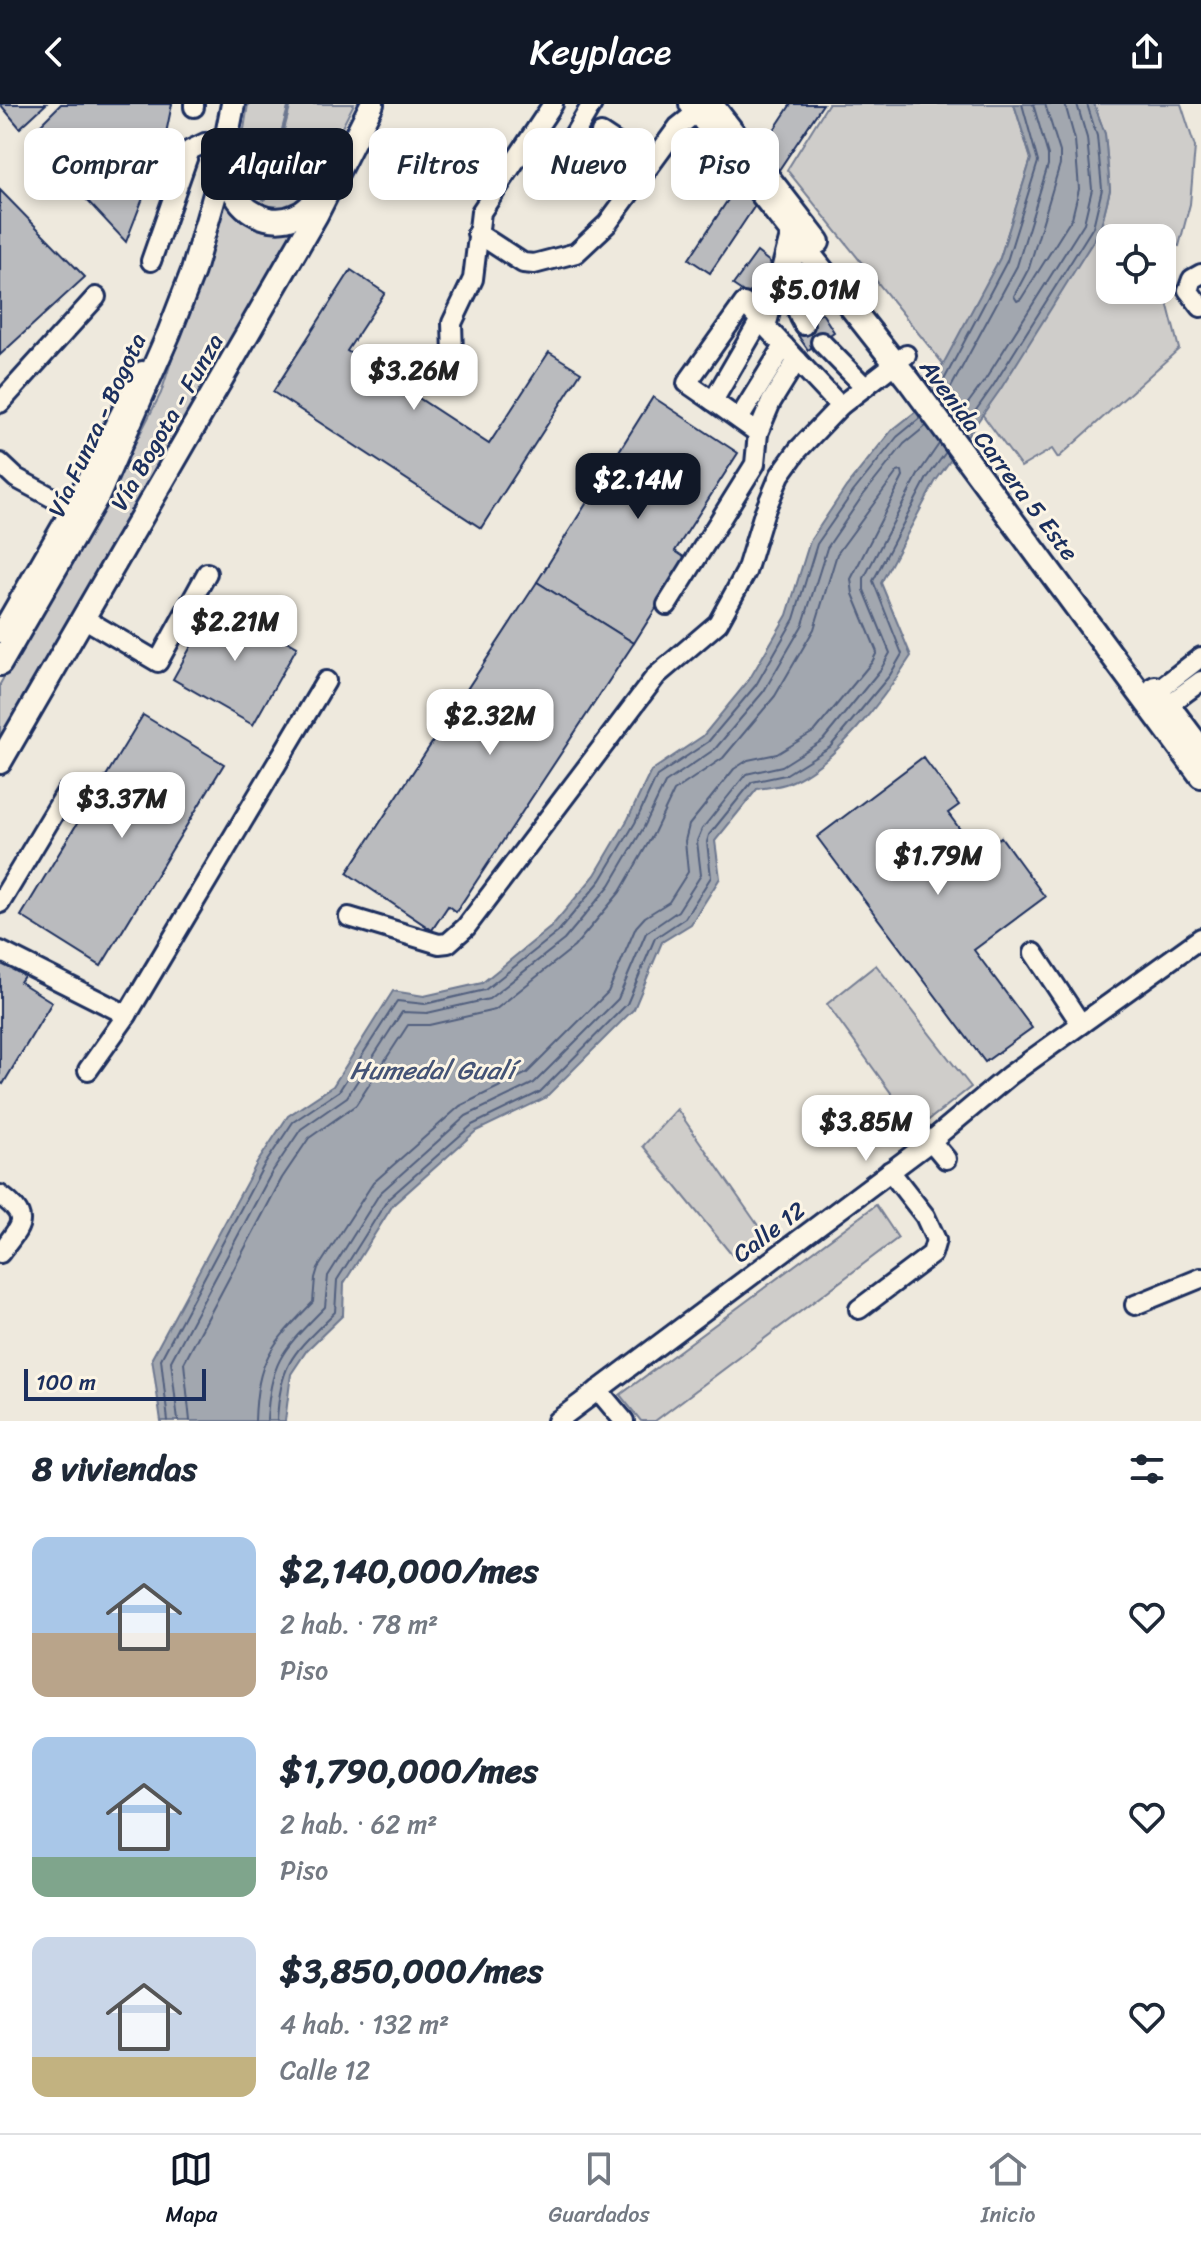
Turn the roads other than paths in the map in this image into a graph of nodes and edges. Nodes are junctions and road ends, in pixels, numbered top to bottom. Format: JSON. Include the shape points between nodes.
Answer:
{"nodes":[{"id":1,"x":233,"y":104,"type":"edge"},
{"id":2,"x":242,"y":104,"type":"edge"},
{"id":3,"x":372,"y":104,"type":"edge"},
{"id":4,"x":552,"y":104,"type":"edge"},
{"id":5,"x":592,"y":104,"type":"edge"},
{"id":6,"x":700,"y":107,"type":"edge"},
{"id":7,"x":229,"y":128,"type":"edge"},
{"id":8,"x":239,"y":128,"type":"edge"},
{"id":9,"x":578,"y":128,"type":"edge"},
{"id":10,"x":353,"y":143,"type":"edge"},
{"id":11,"x":201,"y":145,"type":"edge"},
{"id":12,"x":213,"y":200,"type":"edge"},
{"id":13,"x":239,"y":200,"type":"edge"},
{"id":14,"x":315,"y":200,"type":"edge"},
{"id":15,"x":322,"y":200,"type":"edge"},
{"id":16,"x":477,"y":233,"type":"junction"},
{"id":17,"x":794,"y":236,"type":"junction"},
{"id":18,"x":151,"y":261,"type":"dead end"},
{"id":19,"x":1200,"y":273,"type":"edge"},
{"id":20,"x":96,"y":297,"type":"dead end"},
{"id":21,"x":1201,"y":307,"type":"edge"},
{"id":22,"x":763,"y":324,"type":"junction"},
{"id":23,"x":804,"y":325,"type":"dead end"},
{"id":24,"x":169,"y":333,"type":"junction"},
{"id":25,"x":821,"y":342,"type":"dead end"},
{"id":26,"x":790,"y":353,"type":"junction"},
{"id":27,"x":453,"y":354,"type":"dead end"},
{"id":28,"x":900,"y":359,"type":"junction"},
{"id":29,"x":865,"y":387,"type":"junction"},
{"id":30,"x":713,"y":401,"type":"junction"},
{"id":31,"x":0,"y":403,"type":"edge"},
{"id":32,"x":840,"y":406,"type":"junction"},
{"id":33,"x":739,"y":419,"type":"junction"},
{"id":34,"x":758,"y":433,"type":"junction"},
{"id":35,"x":0,"y":463,"type":"edge"},
{"id":36,"x":72,"y":508,"type":"junction"},
{"id":37,"x":207,"y":573,"type":"dead end"},
{"id":38,"x":667,"y":605,"type":"dead end"},
{"id":39,"x":7,"y":606,"type":"edge"},
{"id":40,"x":85,"y":619,"type":"junction"},
{"id":41,"x":0,"y":633,"type":"edge"},
{"id":42,"x":1201,"y":657,"type":"edge"},
{"id":43,"x":0,"y":664,"type":"edge"},
{"id":44,"x":326,"y":681,"type":"dead end"},
{"id":45,"x":1201,"y":681,"type":"edge"},
{"id":46,"x":1165,"y":695,"type":"junction"},
{"id":47,"x":1201,"y":749,"type":"edge"},
{"id":48,"x":0,"y":762,"type":"edge"},
{"id":49,"x":1201,"y":776,"type":"edge"},
{"id":50,"x":66,"y":793,"type":"dead end"},
{"id":51,"x":0,"y":903,"type":"edge"},
{"id":52,"x":349,"y":917,"type":"dead end"},
{"id":53,"x":1201,"y":938,"type":"edge"},
{"id":54,"x":0,"y":951,"type":"edge"},
{"id":55,"x":1034,"y":953,"type":"dead end"},
{"id":56,"x":127,"y":1015,"type":"junction"},
{"id":57,"x":1081,"y":1024,"type":"junction"},
{"id":58,"x":88,"y":1070,"type":"dead end"},
{"id":59,"x":931,"y":1141,"type":"junction"},
{"id":60,"x":946,"y":1159,"type":"dead end"},
{"id":61,"x":890,"y":1171,"type":"junction"},
{"id":62,"x":0,"y":1195,"type":"edge"},
{"id":63,"x":0,"y":1253,"type":"edge"},
{"id":64,"x":1201,"y":1278,"type":"edge"},
{"id":65,"x":1135,"y":1305,"type":"dead end"},
{"id":66,"x":859,"y":1309,"type":"dead end"},
{"id":67,"x":598,"y":1390,"type":"junction"},
{"id":68,"x":557,"y":1421,"type":"edge"},
{"id":69,"x":624,"y":1421,"type":"edge"}],
"edges":[{"from":1,"to":7,"type":"main road","name":"Vía Funza - Bogota"},
{"from":2,"to":8,"type":"main road"},
{"from":3,"to":10,"type":"main road","name":"Vía Bogota - Funza"},
{"from":4,"to":16,"type":"street","via":[[481,212]]},
{"from":5,"to":9,"type":"street"},
{"from":6,"to":16,"type":"street","via":[[678,127],[607,224],[576,253],[523,263]]},
{"from":6,"to":17,"type":"main road","name":"Avenida Carrera 5 Este"},
{"from":6,"to":28,"type":"main road","name":"Avenida Carrera 5 Este"},
{"from":11,"to":18,"type":"street","via":[[190,150]]},
{"from":12,"to":24,"type":"main road","name":"Vía Funza - Bogota"},
{"from":13,"to":14,"type":"main road","via":[[250,212],[279,220],[294,217]]},
{"from":15,"to":40,"type":"main road","name":"Vía Bogota - Funza"},
{"from":16,"to":27,"type":"street","via":[[473,279],[452,323]]},
{"from":17,"to":22,"type":"street"},
{"from":17,"to":23,"type":"street","via":[[792,294]]},
{"from":17,"to":28,"type":"main road","name":"Avenida Carrera 5 Este"},
{"from":19,"to":21,"type":"street","via":[[1188,290]]},
{"from":20,"to":31,"type":"street"},
{"from":22,"to":26,"type":"street"},
{"from":22,"to":30,"type":"street"},
{"from":22,"to":30,"type":"street","via":[[744,303],[687,383]]},
{"from":24,"to":36,"type":"street","name":"Vía Funza - Bogota","via":[[147,360]]},
{"from":24,"to":43,"type":"main road","name":"Vía Funza - Bogota","via":[[98,495]]},
{"from":25,"to":29,"type":"street"},
{"from":26,"to":32,"type":"street"},
{"from":26,"to":33,"type":"street"},
{"from":26,"to":34,"type":"street"},
{"from":28,"to":29,"type":"street"},
{"from":28,"to":46,"type":"main road","name":"Avenida Carrera 5 Este"},
{"from":29,"to":32,"type":"street"},
{"from":30,"to":33,"type":"street"},
{"from":32,"to":52,"type":"street","via":[[780,475],[746,572],[718,623],[656,676],[466,927],[439,944]]},
{"from":33,"to":34,"type":"street"},
{"from":34,"to":38,"type":"street","via":[[755,464]]},
{"from":35,"to":36,"type":"street","via":[[16,478]]},
{"from":36,"to":39,"type":"street","name":"Vía Funza - Bogota"},
{"from":37,"to":40,"type":"street","via":[[158,662]]},
{"from":39,"to":41,"type":"street","name":"Vía Funza - Bogota"},
{"from":40,"to":48,"type":"main road","name":"Vía Bogota - Funza"},
{"from":42,"to":46,"type":"street"},
{"from":44,"to":56,"type":"street"},
{"from":45,"to":46,"type":"street"},
{"from":46,"to":47,"type":"main road","name":"Avenida Carrera 5 Este"},
{"from":46,"to":49,"type":"main road","name":"Avenida Carrera 5 Este"},
{"from":50,"to":51,"type":"street"},
{"from":53,"to":57,"type":"street","name":"Calle 12"},
{"from":54,"to":56,"type":"street"},
{"from":55,"to":57,"type":"street"},
{"from":56,"to":58,"type":"street"},
{"from":57,"to":59,"type":"street","name":"Calle 12"},
{"from":59,"to":60,"type":"street"},
{"from":59,"to":61,"type":"street","name":"Calle 12"},
{"from":61,"to":66,"type":"street","via":[[925,1216],[936,1240],[932,1254]]},
{"from":61,"to":67,"type":"street","name":"Calle 12"},
{"from":62,"to":63,"type":"street","via":[[21,1215]]},
{"from":64,"to":65,"type":"street"},
{"from":67,"to":68,"type":"street","name":"Calle 12"},
{"from":67,"to":69,"type":"street"}]}
